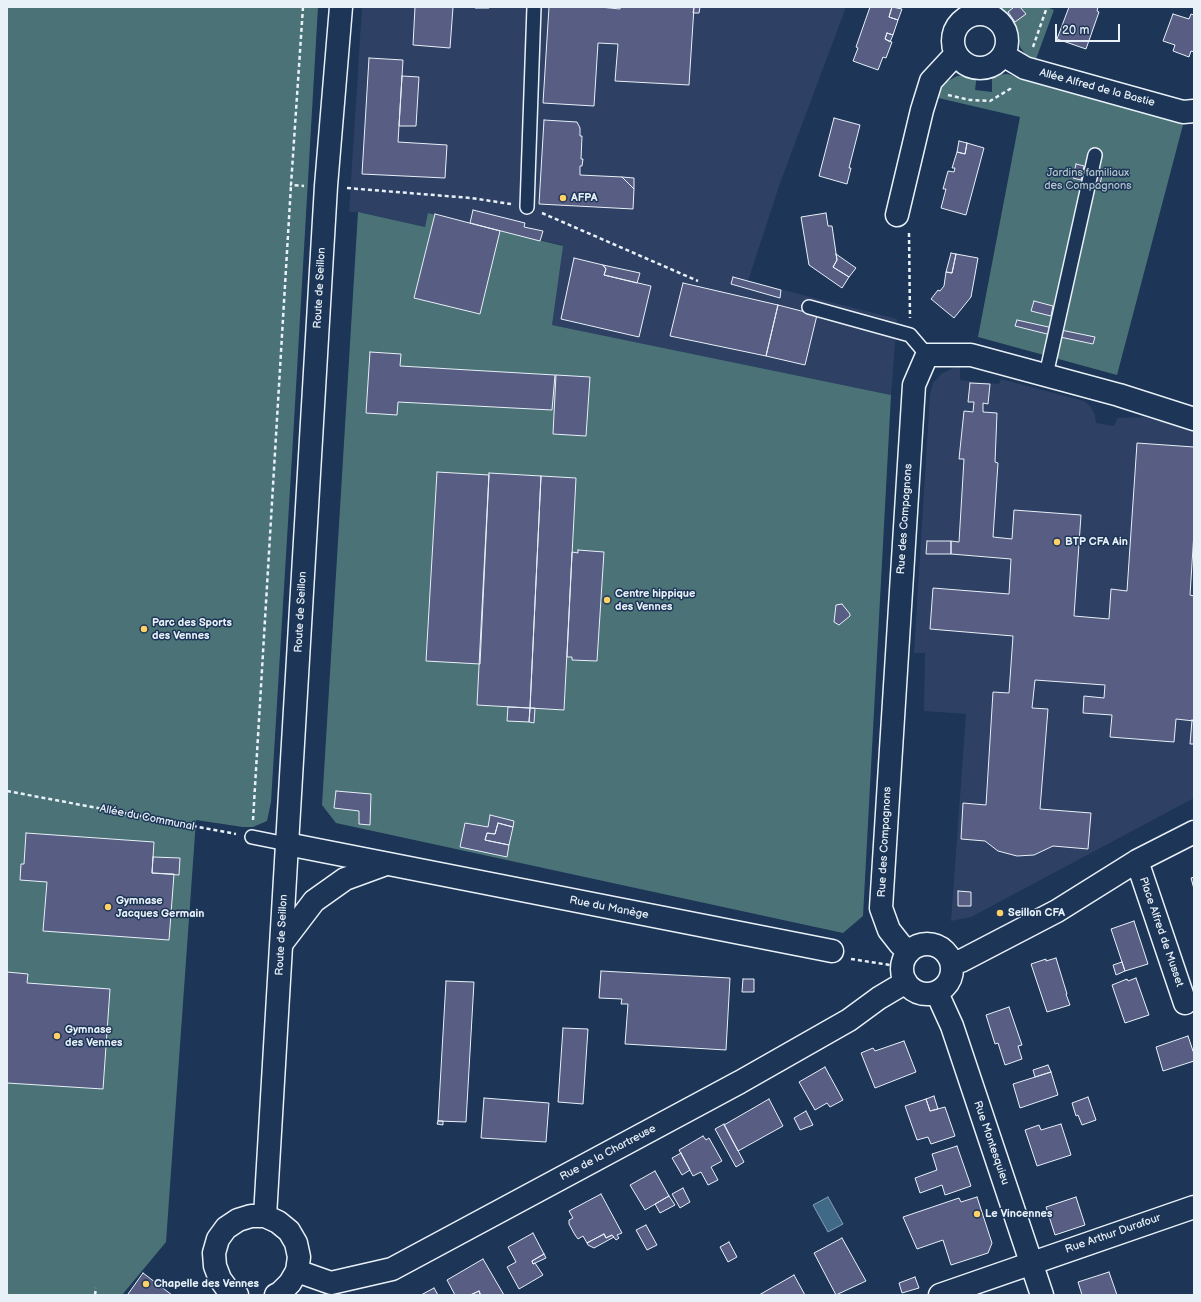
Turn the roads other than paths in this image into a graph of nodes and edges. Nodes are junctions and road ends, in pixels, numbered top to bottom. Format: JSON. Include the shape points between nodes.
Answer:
{"nodes":[{"id":1,"x":341,"y":7,"type":"edge"},
{"id":2,"x":534,"y":7,"type":"edge"},
{"id":3,"x":971,"y":11,"type":"edge"},
{"id":4,"x":956,"y":54,"type":"junction"},
{"id":5,"x":1003,"y":55,"type":"junction"},
{"id":6,"x":1194,"y":111,"type":"edge"},
{"id":7,"x":1095,"y":155,"type":"dead end"},
{"id":8,"x":527,"y":207,"type":"dead end"},
{"id":9,"x":897,"y":215,"type":"road end"},
{"id":10,"x":809,"y":307,"type":"dead end"},
{"id":11,"x":927,"y":355,"type":"junction"},
{"id":12,"x":1046,"y":375,"type":"junction"},
{"id":13,"x":1194,"y":419,"type":"edge"},
{"id":14,"x":1194,"y":832,"type":"edge"},
{"id":15,"x":252,"y":837,"type":"road end"},
{"id":16,"x":287,"y":844,"type":"junction"},
{"id":17,"x":1137,"y":861,"type":"junction"},
{"id":18,"x":386,"y":864,"type":"junction"},
{"id":19,"x":282,"y":943,"type":"junction"},
{"id":20,"x":832,"y":951,"type":"road end"},
{"id":21,"x":951,"y":962,"type":"junction"},
{"id":22,"x":906,"y":967,"type":"junction"},
{"id":23,"x":938,"y":993,"type":"junction"},
{"id":24,"x":1185,"y":1003,"type":"dead end"},
{"id":25,"x":1194,"y":1206,"type":"edge"},
{"id":26,"x":265,"y":1216,"type":"junction"},
{"id":27,"x":1031,"y":1262,"type":"junction"},
{"id":28,"x":297,"y":1271,"type":"junction"},
{"id":29,"x":237,"y":1295,"type":"edge"},
{"id":30,"x":276,"y":1295,"type":"edge"},
{"id":31,"x":940,"y":1295,"type":"edge"},
{"id":32,"x":1042,"y":1295,"type":"edge"}],
"edges":[{"from":1,"to":16,"type":"street","name":"Route de Seillon","via":[[326,186]]},
{"from":2,"to":8,"type":"lane"},
{"from":3,"to":4,"type":"street","via":[[956,29],[953,38]]},
{"from":3,"to":5,"type":"street","via":[[998,20],[1004,28],[1007,36]]},
{"from":4,"to":5,"type":"street","via":[[970,66],[979,68],[997,62]]},
{"from":4,"to":9,"type":"street","via":[[931,81]]},
{"from":5,"to":6,"type":"street","name":"Allée Alfred de la Bastie","via":[[1025,68],[1184,112]]},
{"from":7,"to":12,"type":"lane"},
{"from":10,"to":11,"type":"lane","via":[[910,335]]},
{"from":11,"to":12,"type":"street","via":[[971,355]]},
{"from":11,"to":22,"type":"street","name":"Rue des Compagnons","via":[[914,385],[881,908],[889,930],[900,944]]},
{"from":12,"to":13,"type":"street"},
{"from":14,"to":17,"type":"street"},
{"from":15,"to":16,"type":"lane"},
{"from":16,"to":18,"type":"street","name":"Rue du Manège"},
{"from":16,"to":19,"type":"street","name":"Route de Seillon"},
{"from":17,"to":21,"type":"street","via":[[1057,911],[961,961]]},
{"from":17,"to":24,"type":"street","name":"Place Alfred de Musset"},
{"from":18,"to":19,"type":"street","via":[[345,879],[314,901]]},
{"from":18,"to":20,"type":"street","name":"Rue du Manège"},
{"from":19,"to":26,"type":"street","name":"Route de Seillon"},
{"from":21,"to":22,"type":"street","via":[[941,948],[924,944],[916,947]]},
{"from":21,"to":23,"type":"street","via":[[951,980]]},
{"from":22,"to":23,"type":"street","via":[[910,988],[923,994]]},
{"from":22,"to":28,"type":"street","name":"Rue de la Chartreuse","via":[[879,998],[849,1020],[740,1082],[392,1269],[331,1283]]},
{"from":23,"to":27,"type":"street","name":"Rue Montesquieu","via":[[952,1026]]},
{"from":25,"to":27,"type":"street","name":"Rue Arthur Durafour"},
{"from":26,"to":28,"type":"street","via":[[289,1231],[296,1243],[299,1257]]},
{"from":26,"to":29,"type":"street","via":[[251,1216],[238,1220],[226,1228],[218,1239],[214,1252],[214,1266],[228,1290]]},
{"from":27,"to":31,"type":"street","name":"Rue Arthur Durafour"},
{"from":27,"to":32,"type":"street","name":"Rue Montesquieu"},
{"from":28,"to":30,"type":"street","via":[[290,1283]]}]}
